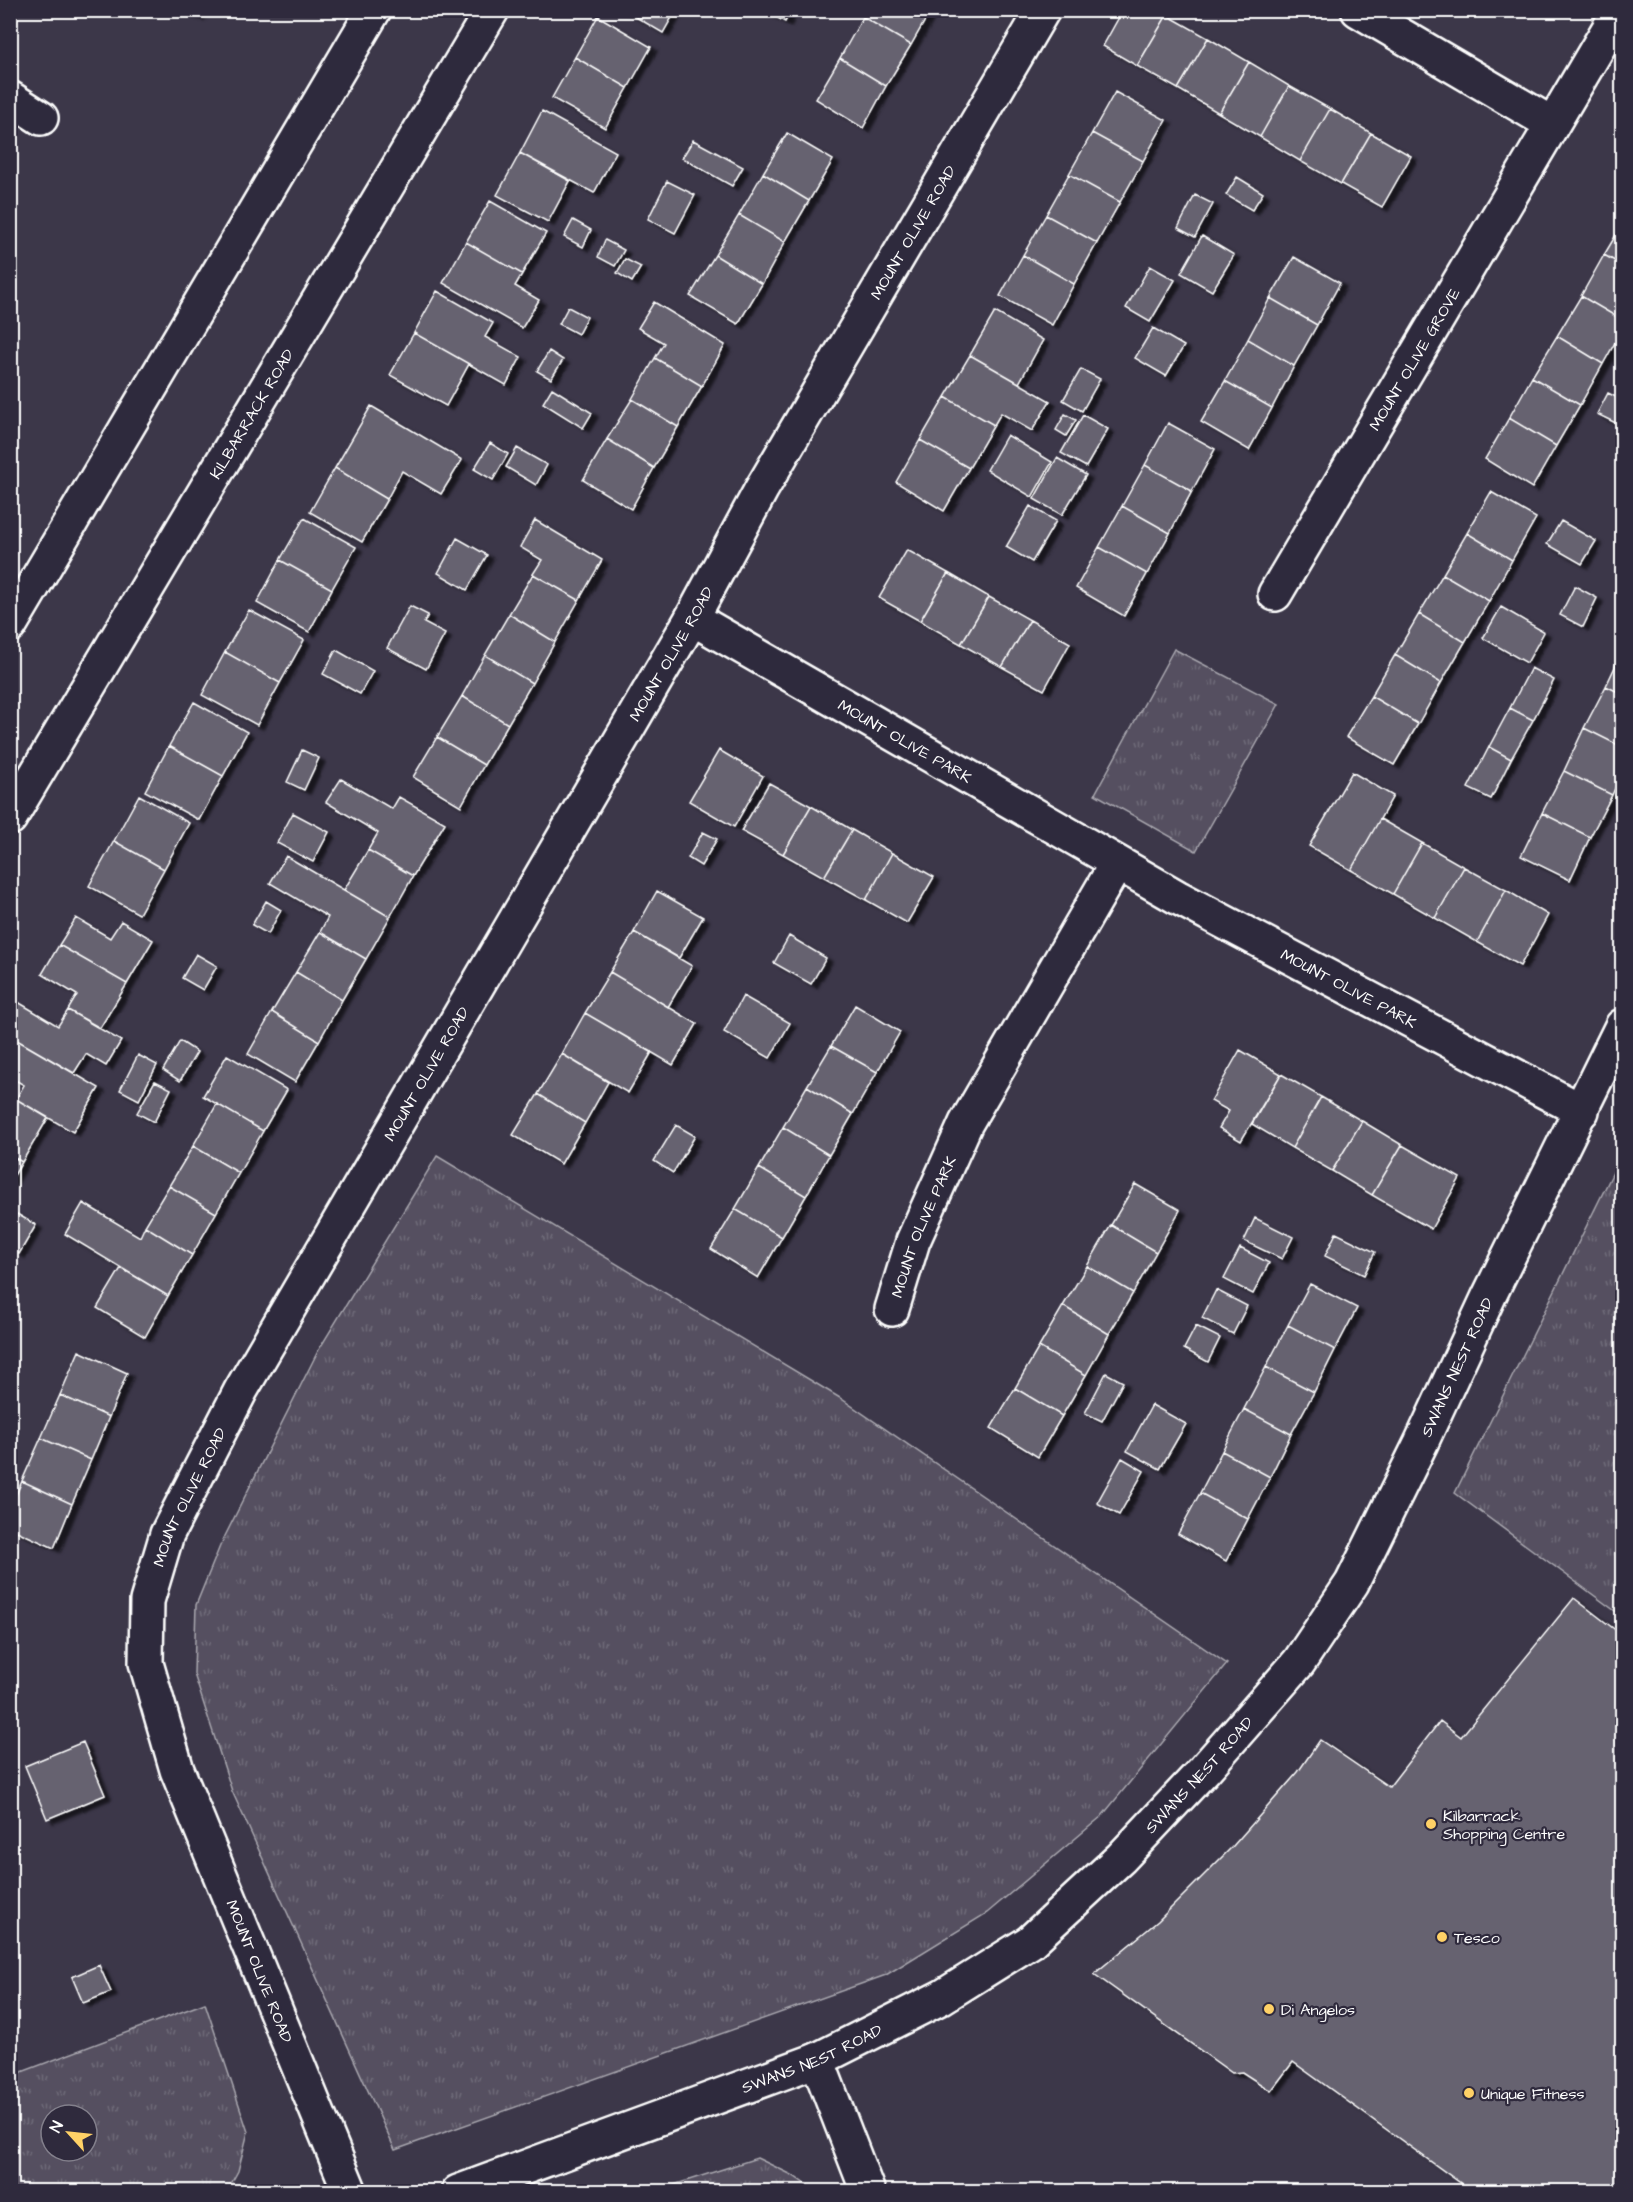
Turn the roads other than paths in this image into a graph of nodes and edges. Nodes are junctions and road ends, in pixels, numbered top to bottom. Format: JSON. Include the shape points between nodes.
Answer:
{"nodes":[{"id":1,"x":374,"y":10,"type":"edge"},
{"id":2,"x":492,"y":10,"type":"edge"},
{"id":3,"x":1043,"y":10,"type":"edge"},
{"id":4,"x":1358,"y":10,"type":"edge"},
{"id":5,"x":1620,"y":10,"type":"edge"},
{"id":6,"x":10,"y":98,"type":"edge"},
{"id":7,"x":41,"y":118,"type":"dead end"},
{"id":8,"x":1552,"y":124,"type":"junction"},
{"id":9,"x":1275,"y":594,"type":"dead end"},
{"id":10,"x":692,"y":618,"type":"junction"},
{"id":11,"x":10,"y":625,"type":"edge"},
{"id":12,"x":10,"y":818,"type":"edge"},
{"id":13,"x":1117,"y":863,"type":"junction"},
{"id":14,"x":1623,"y":1026,"type":"edge"},
{"id":15,"x":1582,"y":1111,"type":"junction"},
{"id":16,"x":892,"y":1309,"type":"dead end"},
{"id":17,"x":817,"y":2060,"type":"junction"},
{"id":18,"x":350,"y":2192,"type":"edge"},
{"id":19,"x":458,"y":2192,"type":"edge"},
{"id":20,"x":868,"y":2192,"type":"edge"}],
"edges":[{"from":1,"to":11,"type":"street"},
{"from":2,"to":12,"type":"street","name":"KILBARRACK ROAD"},
{"from":3,"to":10,"type":"street","name":"MOUNT OLIVE ROAD","via":[[761,490]]},
{"from":4,"to":8,"type":"street"},
{"from":5,"to":8,"type":"street","name":"MOUNT OLIVE GROVE"},
{"from":6,"to":7,"type":"street"},
{"from":8,"to":9,"type":"street","name":"MOUNT OLIVE GROVE"},
{"from":10,"to":13,"type":"street","name":"MOUNT OLIVE PARK"},
{"from":10,"to":18,"type":"street","name":"MOUNT OLIVE ROAD","via":[[241,1390],[167,1534],[147,1601],[146,1663],[177,1770]]},
{"from":13,"to":15,"type":"street","name":"MOUNT OLIVE PARK"},
{"from":13,"to":16,"type":"street","name":"MOUNT OLIVE PARK","via":[[966,1123],[913,1241]]},
{"from":14,"to":15,"type":"street","name":"SWANS NEST ROAD"},
{"from":15,"to":17,"type":"street","name":"SWANS NEST ROAD","via":[[1352,1583],[1299,1662],[1129,1850],[1030,1942],[942,1997]]},
{"from":17,"to":19,"type":"street","name":"SWANS NEST ROAD"},
{"from":17,"to":20,"type":"street"}]}
